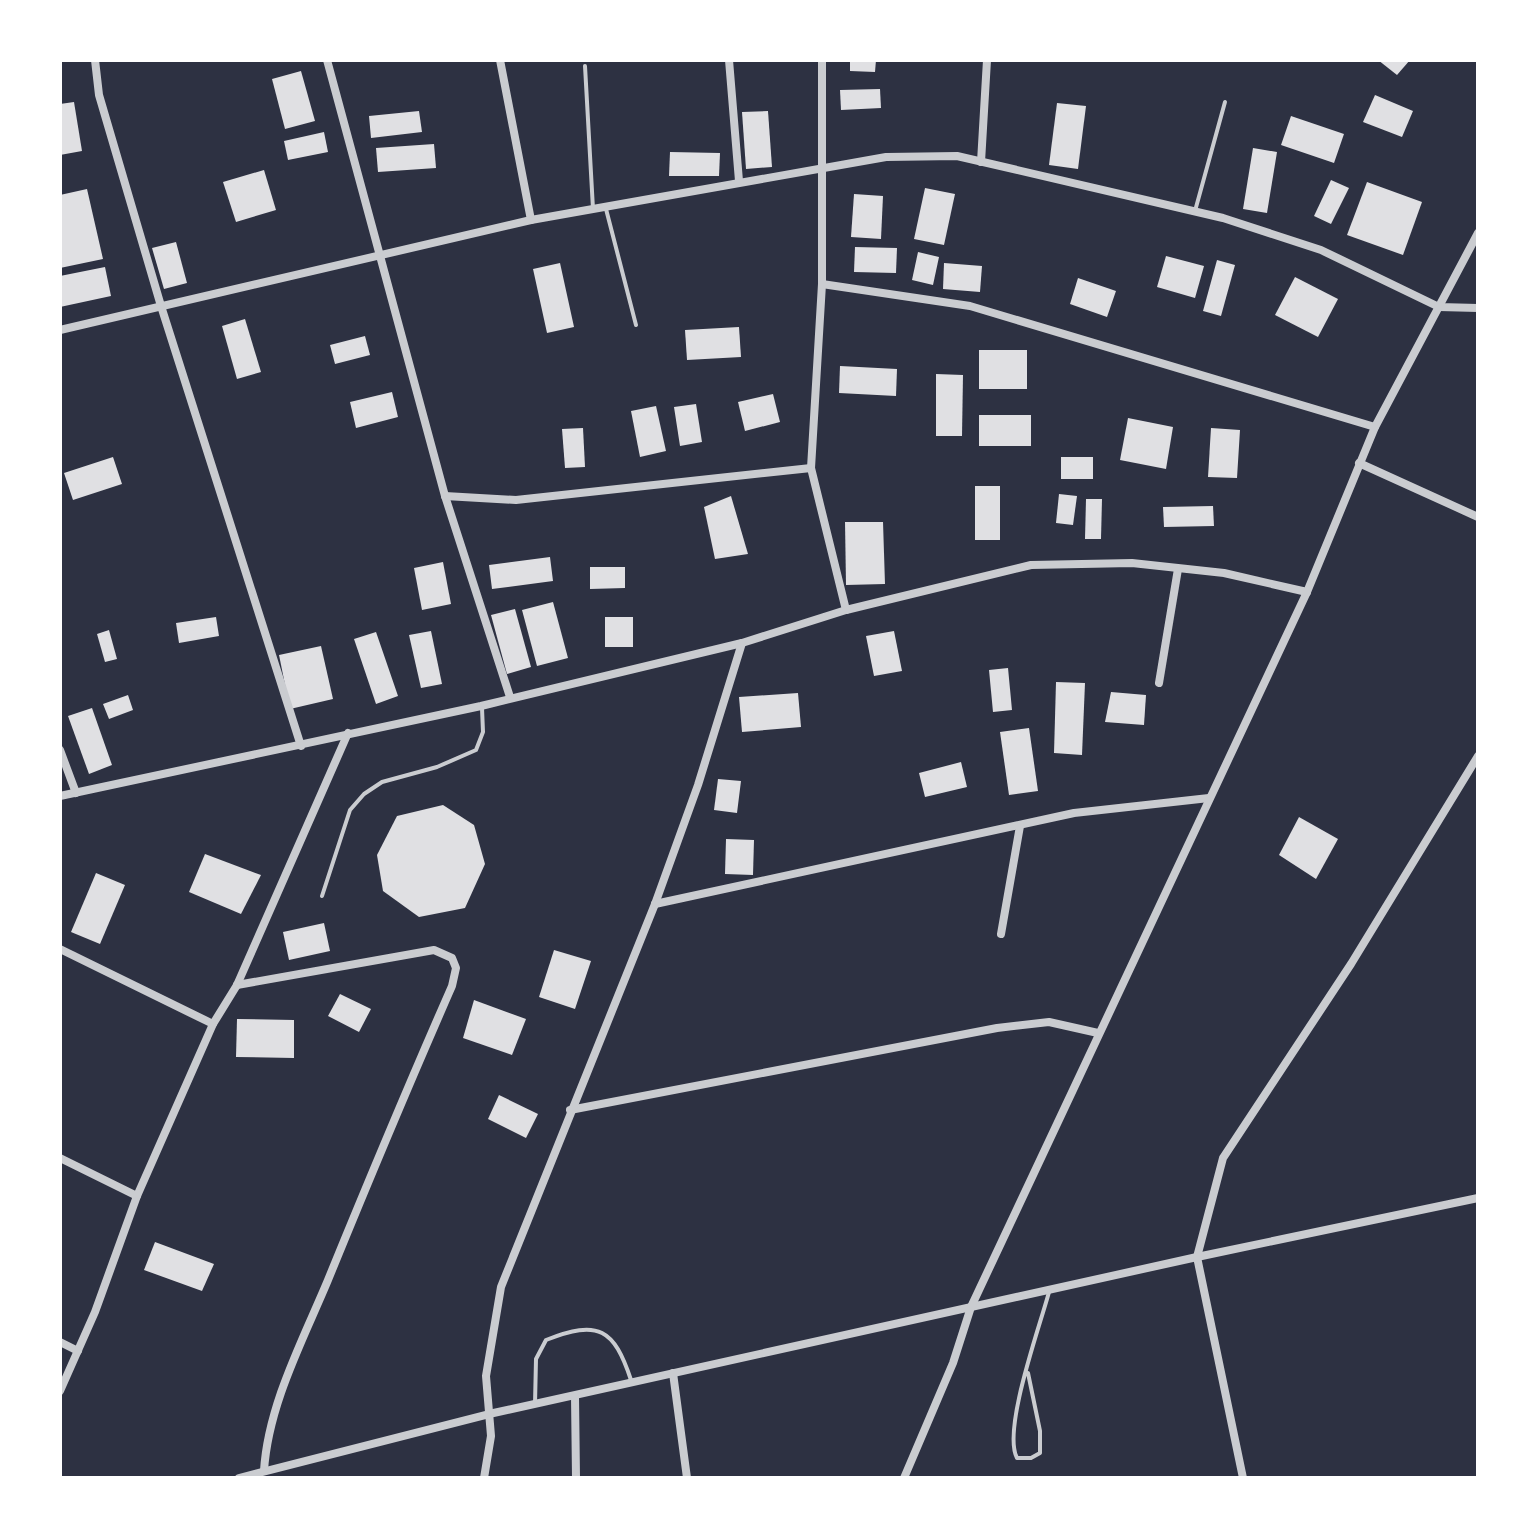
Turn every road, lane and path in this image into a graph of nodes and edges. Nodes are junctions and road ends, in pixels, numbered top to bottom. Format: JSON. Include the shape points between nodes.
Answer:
{"nodes":[{"id":1,"x":95,"y":60,"type":"edge"},
{"id":2,"x":327,"y":60,"type":"edge"},
{"id":3,"x":500,"y":60,"type":"edge"},
{"id":4,"x":729,"y":60,"type":"edge"},
{"id":5,"x":822,"y":60,"type":"edge"},
{"id":6,"x":987,"y":60,"type":"edge"},
{"id":7,"x":585,"y":66,"type":"dead end"},
{"id":8,"x":1225,"y":102,"type":"dead end"},
{"id":9,"x":981,"y":162,"type":"junction"},
{"id":10,"x":822,"y":166,"type":"junction"},
{"id":11,"x":739,"y":181,"type":"junction"},
{"id":12,"x":605,"y":206,"type":"junction"},
{"id":13,"x":593,"y":209,"type":"junction"},
{"id":14,"x":1195,"y":211,"type":"junction"},
{"id":15,"x":531,"y":220,"type":"junction"},
{"id":16,"x":1478,"y":233,"type":"edge"},
{"id":17,"x":381,"y":255,"type":"junction"},
{"id":18,"x":822,"y":284,"type":"junction"},
{"id":19,"x":161,"y":306,"type":"junction"},
{"id":20,"x":1439,"y":307,"type":"junction"},
{"id":21,"x":1478,"y":308,"type":"edge"},
{"id":22,"x":636,"y":325,"type":"dead end"},
{"id":23,"x":60,"y":330,"type":"edge"},
{"id":24,"x":1375,"y":427,"type":"junction"},
{"id":25,"x":1359,"y":463,"type":"junction"},
{"id":26,"x":811,"y":468,"type":"junction"},
{"id":27,"x":445,"y":496,"type":"junction"},
{"id":28,"x":1478,"y":517,"type":"edge"},
{"id":29,"x":1178,"y":569,"type":"junction"},
{"id":30,"x":1307,"y":592,"type":"junction"},
{"id":31,"x":846,"y":610,"type":"junction"},
{"id":32,"x":742,"y":643,"type":"junction"},
{"id":33,"x":1159,"y":683,"type":"dead end"},
{"id":34,"x":510,"y":697,"type":"junction"},
{"id":35,"x":481,"y":706,"type":"junction"},
{"id":36,"x":348,"y":733,"type":"junction"},
{"id":37,"x":301,"y":746,"type":"junction"},
{"id":38,"x":60,"y":750,"type":"edge"},
{"id":39,"x":1478,"y":756,"type":"edge"},
{"id":40,"x":76,"y":793,"type":"junction"},
{"id":41,"x":60,"y":796,"type":"edge"},
{"id":42,"x":1209,"y":798,"type":"junction"},
{"id":43,"x":1020,"y":826,"type":"junction"},
{"id":44,"x":322,"y":896,"type":"dead end"},
{"id":45,"x":655,"y":904,"type":"junction"},
{"id":46,"x":1001,"y":934,"type":"dead end"},
{"id":47,"x":60,"y":949,"type":"edge"},
{"id":48,"x":237,"y":985,"type":"junction"},
{"id":49,"x":213,"y":1024,"type":"junction"},
{"id":50,"x":1098,"y":1033,"type":"junction"},
{"id":51,"x":570,"y":1110,"type":"junction"},
{"id":52,"x":60,"y":1158,"type":"edge"},
{"id":53,"x":137,"y":1196,"type":"junction"},
{"id":54,"x":1478,"y":1198,"type":"edge"},
{"id":55,"x":1197,"y":1257,"type":"junction"},
{"id":56,"x":1050,"y":1290,"type":"junction"},
{"id":57,"x":971,"y":1307,"type":"junction"},
{"id":58,"x":60,"y":1342,"type":"edge"},
{"id":59,"x":78,"y":1351,"type":"junction"},
{"id":60,"x":673,"y":1373,"type":"junction"},
{"id":61,"x":1028,"y":1373,"type":"junction"},
{"id":62,"x":632,"y":1383,"type":"junction"},
{"id":63,"x":60,"y":1391,"type":"edge"},
{"id":64,"x":575,"y":1396,"type":"junction"},
{"id":65,"x":535,"y":1406,"type":"junction"},
{"id":66,"x":489,"y":1414,"type":"junction"},
{"id":67,"x":264,"y":1471,"type":"junction"},
{"id":68,"x":239,"y":1478,"type":"edge"},
{"id":69,"x":484,"y":1478,"type":"edge"},
{"id":70,"x":576,"y":1478,"type":"edge"},
{"id":71,"x":687,"y":1478,"type":"edge"},
{"id":72,"x":904,"y":1478,"type":"edge"},
{"id":73,"x":1243,"y":1478,"type":"edge"}],
"edges":[{"from":1,"to":19,"type":"street","via":[[99,95]]},
{"from":2,"to":17,"type":"street"},
{"from":3,"to":15,"type":"street"},
{"from":4,"to":11,"type":"street"},
{"from":5,"to":10,"type":"street"},
{"from":6,"to":9,"type":"street"},
{"from":7,"to":13,"type":"lane"},
{"from":8,"to":14,"type":"lane"},
{"from":9,"to":10,"type":"street","via":[[957,156],[886,157]]},
{"from":9,"to":14,"type":"street"},
{"from":10,"to":11,"type":"street"},
{"from":10,"to":18,"type":"street"},
{"from":11,"to":12,"type":"street"},
{"from":12,"to":13,"type":"street"},
{"from":12,"to":22,"type":"lane"},
{"from":13,"to":15,"type":"street"},
{"from":14,"to":20,"type":"street","via":[[1321,250]]},
{"from":15,"to":17,"type":"street"},
{"from":16,"to":20,"type":"street"},
{"from":17,"to":19,"type":"street"},
{"from":17,"to":27,"type":"street"},
{"from":18,"to":24,"type":"street","via":[[970,306]]},
{"from":18,"to":26,"type":"street"},
{"from":19,"to":23,"type":"street"},
{"from":19,"to":37,"type":"street"},
{"from":20,"to":21,"type":"street"},
{"from":20,"to":24,"type":"street"},
{"from":24,"to":25,"type":"street"},
{"from":25,"to":28,"type":"street"},
{"from":25,"to":30,"type":"street"},
{"from":26,"to":27,"type":"street","via":[[516,500]]},
{"from":26,"to":31,"type":"street"},
{"from":27,"to":34,"type":"street"},
{"from":29,"to":30,"type":"street","via":[[1224,573]]},
{"from":29,"to":31,"type":"street","via":[[1074,562],[1031,565]]},
{"from":29,"to":33,"type":"street"},
{"from":30,"to":42,"type":"street"},
{"from":31,"to":32,"type":"street"},
{"from":32,"to":34,"type":"street"},
{"from":32,"to":45,"type":"street"},
{"from":34,"to":35,"type":"street"},
{"from":35,"to":36,"type":"street"},
{"from":35,"to":44,"type":"lane","via":[[483,732],[476,750],[382,782],[350,810]]},
{"from":36,"to":37,"type":"street"},
{"from":36,"to":48,"type":"street"},
{"from":37,"to":40,"type":"street"},
{"from":38,"to":40,"type":"street"},
{"from":39,"to":55,"type":"street","via":[[1351,964],[1223,1158]]},
{"from":40,"to":41,"type":"street"},
{"from":42,"to":43,"type":"street","via":[[1074,813]]},
{"from":42,"to":50,"type":"street"},
{"from":43,"to":45,"type":"street"},
{"from":43,"to":46,"type":"street"},
{"from":45,"to":51,"type":"street"},
{"from":47,"to":49,"type":"street"},
{"from":48,"to":49,"type":"street"},
{"from":48,"to":67,"type":"street","via":[[434,950],[452,958],[456,968],[294,1363],[265,1442]]},
{"from":49,"to":53,"type":"street"},
{"from":50,"to":51,"type":"street","via":[[1049,1022],[997,1028]]},
{"from":50,"to":57,"type":"street"},
{"from":51,"to":66,"type":"street","via":[[501,1287],[486,1376]]},
{"from":52,"to":53,"type":"street"},
{"from":53,"to":59,"type":"street"},
{"from":54,"to":55,"type":"street"},
{"from":55,"to":56,"type":"street"},
{"from":55,"to":73,"type":"street"},
{"from":56,"to":57,"type":"street"},
{"from":56,"to":61,"type":"lane"},
{"from":57,"to":60,"type":"street"},
{"from":57,"to":72,"type":"street"},
{"from":58,"to":59,"type":"street"},
{"from":59,"to":63,"type":"street"},
{"from":60,"to":62,"type":"street"},
{"from":60,"to":71,"type":"street"},
{"from":61,"to":61,"type":"lane","via":[[1013,1439],[1017,1458],[1040,1453]]},
{"from":62,"to":64,"type":"street"},
{"from":62,"to":65,"type":"lane","via":[[609,1335],[565,1332],[546,1340],[536,1359]]},
{"from":64,"to":65,"type":"street"},
{"from":64,"to":70,"type":"street"},
{"from":65,"to":66,"type":"street"},
{"from":66,"to":67,"type":"street"},
{"from":66,"to":69,"type":"street"},
{"from":67,"to":68,"type":"street"}]}
